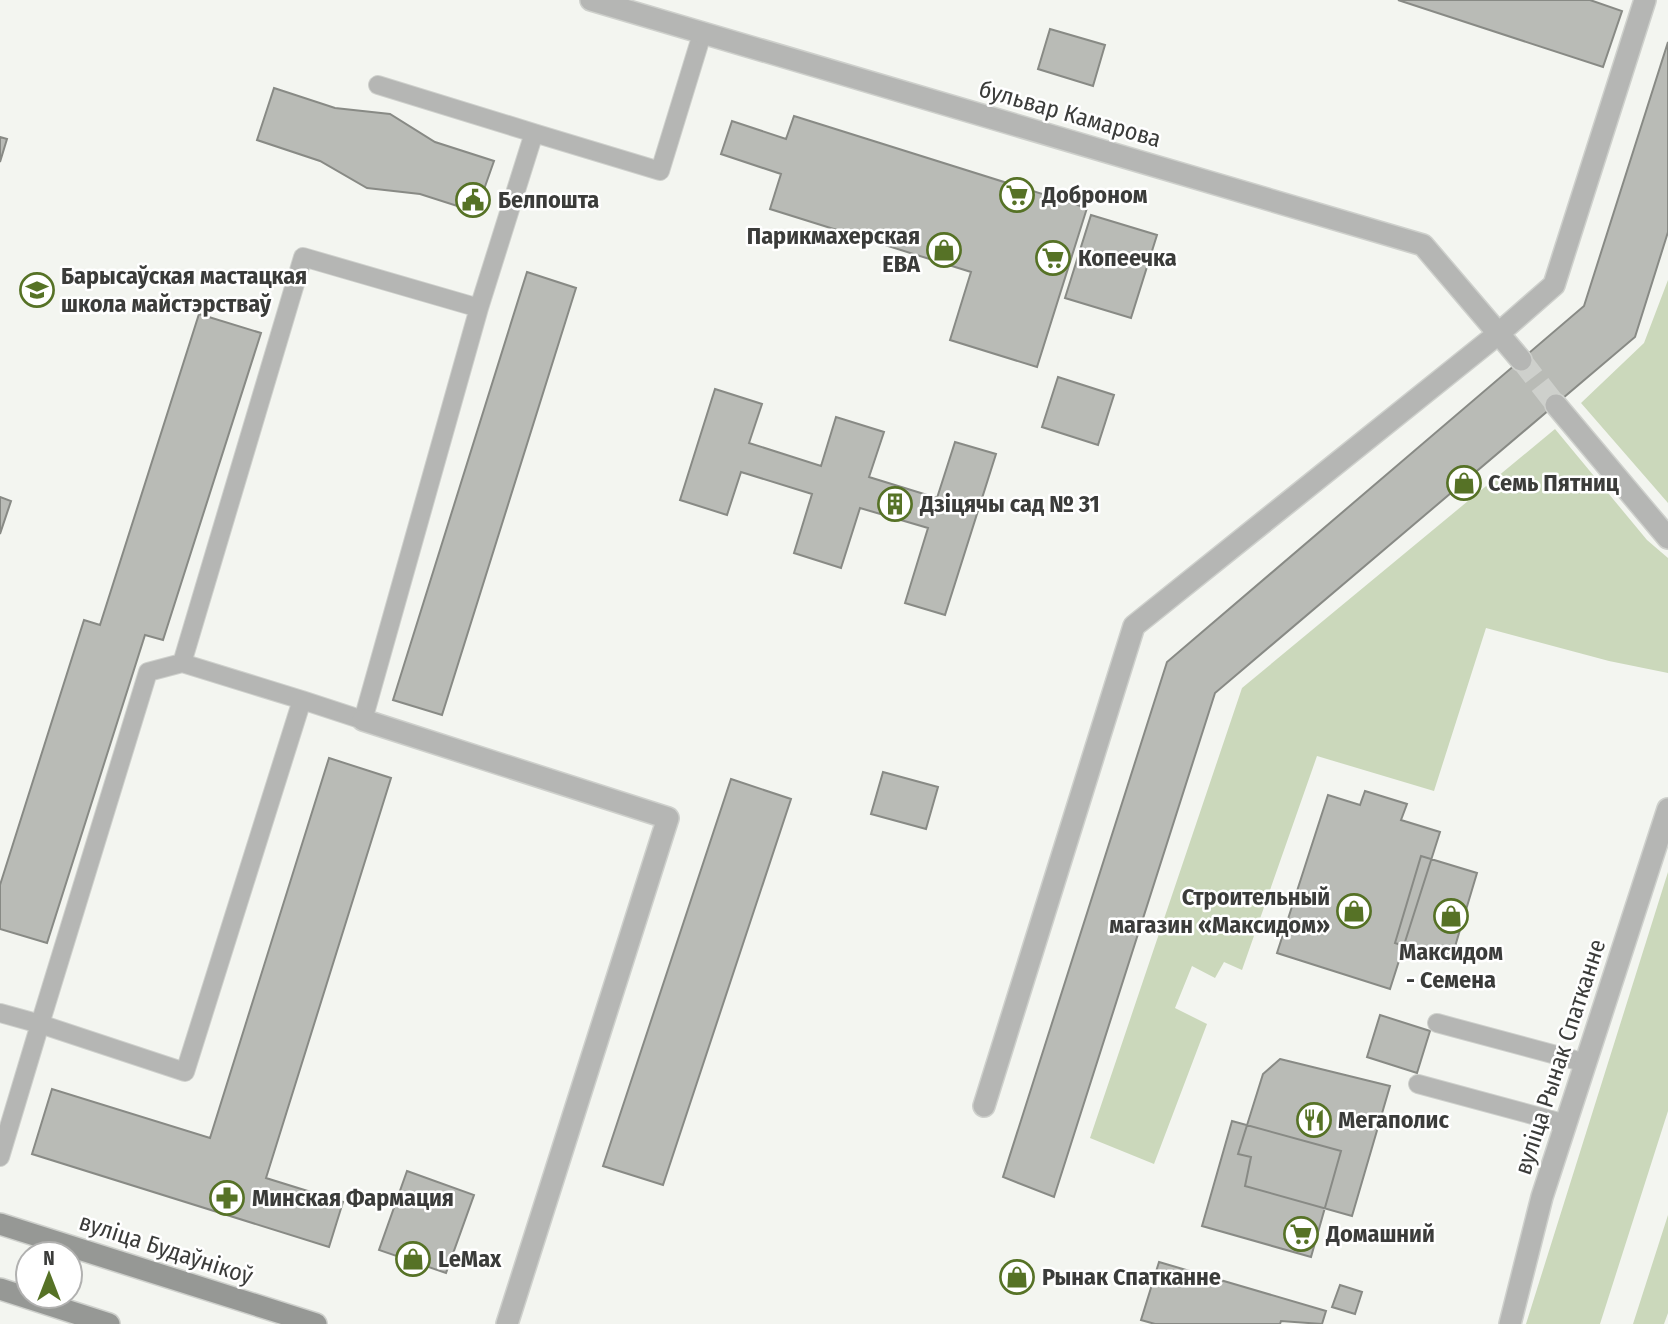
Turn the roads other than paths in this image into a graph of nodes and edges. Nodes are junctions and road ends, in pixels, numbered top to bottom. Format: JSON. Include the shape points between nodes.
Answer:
{"nodes":[{"id":1,"x":591,"y":0,"type":"edge"},
{"id":2,"x":1645,"y":0,"type":"edge"},
{"id":3,"x":702,"y":34,"type":"junction"},
{"id":4,"x":378,"y":85,"type":"dead end"},
{"id":5,"x":534,"y":133,"type":"junction"},
{"id":6,"x":478,"y":308,"type":"junction"},
{"id":7,"x":1498,"y":334,"type":"junction"},
{"id":8,"x":1521,"y":360,"type":"tunnel mouth"},
{"id":9,"x":1556,"y":405,"type":"tunnel mouth"},
{"id":10,"x":1668,"y":538,"type":"edge"},
{"id":11,"x":183,"y":663,"type":"junction"},
{"id":12,"x":302,"y":700,"type":"junction"},
{"id":13,"x":363,"y":720,"type":"junction"},
{"id":14,"x":1668,"y":809,"type":"edge"},
{"id":15,"x":0,"y":1013,"type":"edge"},
{"id":16,"x":1437,"y":1023,"type":"dead end"},
{"id":17,"x":40,"y":1024,"type":"junction"},
{"id":18,"x":1586,"y":1063,"type":"junction"},
{"id":19,"x":1418,"y":1084,"type":"dead end"},
{"id":20,"x":985,"y":1106,"type":"dead end"},
{"id":21,"x":1566,"y":1124,"type":"junction"},
{"id":22,"x":0,"y":1157,"type":"edge"},
{"id":23,"x":0,"y":1224,"type":"edge"},
{"id":24,"x":0,"y":1289,"type":"edge"},
{"id":25,"x":109,"y":1324,"type":"edge"},
{"id":26,"x":316,"y":1324,"type":"edge"},
{"id":27,"x":507,"y":1324,"type":"edge"},
{"id":28,"x":1510,"y":1324,"type":"edge"}],
"edges":[{"from":1,"to":3,"type":"street","name":"бульвар Камарова"},
{"from":2,"to":7,"type":"street","via":[[1554,285]]},
{"from":3,"to":5,"type":"lane","via":[[660,171]]},
{"from":3,"to":7,"type":"street","name":"бульвар Камарова","via":[[1423,245]]},
{"from":4,"to":5,"type":"lane"},
{"from":5,"to":6,"type":"lane"},
{"from":6,"to":11,"type":"lane","via":[[303,257]]},
{"from":6,"to":13,"type":"lane"},
{"from":7,"to":8,"type":"street","name":"бульвар Камарова"},
{"from":7,"to":20,"type":"street","via":[[1133,626]]},
{"from":9,"to":10,"type":"street"},
{"from":11,"to":12,"type":"lane"},
{"from":11,"to":17,"type":"lane","via":[[148,672]]},
{"from":12,"to":13,"type":"lane"},
{"from":12,"to":17,"type":"lane","via":[[185,1072]]},
{"from":13,"to":27,"type":"street","via":[[668,818]]},
{"from":14,"to":18,"type":"street","name":"вуліца Рынак Спатканне"},
{"from":15,"to":17,"type":"lane"},
{"from":16,"to":18,"type":"lane"},
{"from":17,"to":22,"type":"lane"},
{"from":18,"to":21,"type":"street","name":"вуліца Рынак Спатканне"},
{"from":19,"to":21,"type":"lane"},
{"from":21,"to":28,"type":"street","name":"вуліца Рынак Спатканне"},
{"from":23,"to":26,"type":"street","name":"вуліца Будаўнікоў"},
{"from":24,"to":25,"type":"street"}]}
